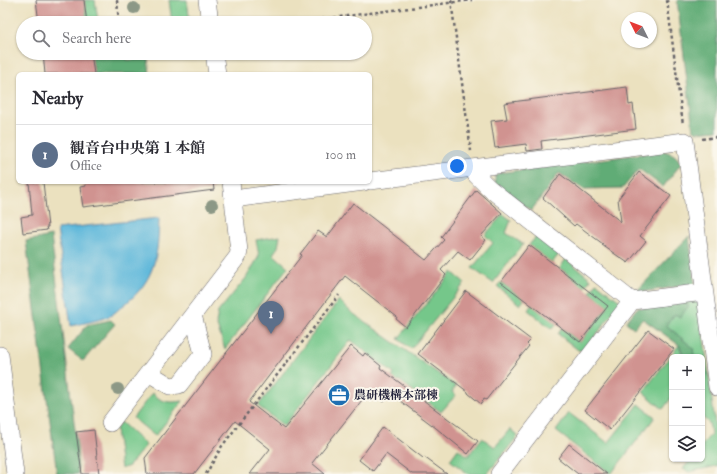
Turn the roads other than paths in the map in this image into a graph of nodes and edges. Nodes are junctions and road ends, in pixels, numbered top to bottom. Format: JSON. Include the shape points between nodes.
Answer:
{"nodes":[{"id":1,"x":207,"y":0,"type":"edge"},
{"id":2,"x":209,"y":16,"type":"edge"},
{"id":3,"x":215,"y":60,"type":"edge"},
{"id":4,"x":217,"y":72,"type":"edge"},
{"id":5,"x":474,"y":168,"type":"junction"},
{"id":6,"x":372,"y":181,"type":"edge"},
{"id":7,"x":231,"y":184,"type":"edge"},
{"id":8,"x":349,"y":184,"type":"edge"},
{"id":9,"x":233,"y":199,"type":"junction"},
{"id":10,"x":704,"y":292,"type":"junction"},
{"id":11,"x":632,"y":301,"type":"junction"},
{"id":12,"x":193,"y":315,"type":"junction"},
{"id":13,"x":0,"y":355,"type":"edge"},
{"id":14,"x":149,"y":373,"type":"junction"},
{"id":15,"x":717,"y":387,"type":"edge"},
{"id":16,"x":110,"y":423,"type":"dead end"},
{"id":17,"x":16,"y":474,"type":"edge"},
{"id":18,"x":499,"y":474,"type":"edge"}],
"edges":[{"from":1,"to":2,"type":"street"},
{"from":3,"to":4,"type":"street"},
{"from":5,"to":6,"type":"street"},
{"from":5,"to":10,"type":"street","via":[[685,141]]},
{"from":5,"to":11,"type":"street","via":[[476,175],[489,188]]},
{"from":7,"to":9,"type":"street"},
{"from":8,"to":9,"type":"street"},
{"from":9,"to":12,"type":"street","via":[[238,256]]},
{"from":10,"to":11,"type":"street"},
{"from":10,"to":15,"type":"street"},
{"from":11,"to":18,"type":"street"},
{"from":12,"to":14,"type":"street"},
{"from":12,"to":14,"type":"street","via":[[203,354],[178,386],[170,386]]},
{"from":13,"to":17,"type":"street"},
{"from":14,"to":16,"type":"street"}]}
